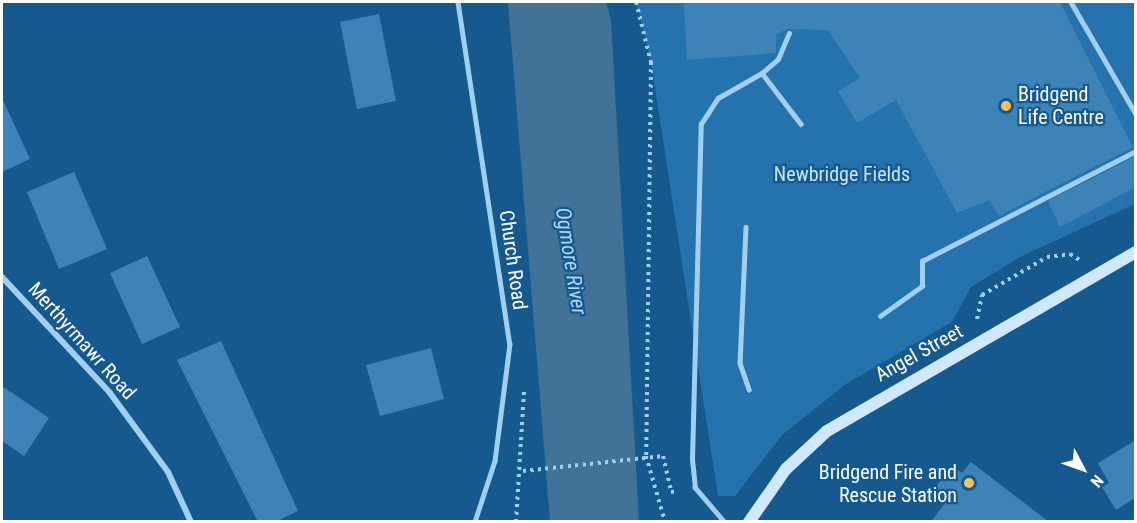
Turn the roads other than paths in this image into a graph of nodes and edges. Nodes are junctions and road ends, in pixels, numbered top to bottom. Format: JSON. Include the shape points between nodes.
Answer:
{"nodes":[{"id":1,"x":458,"y":2,"type":"edge"},
{"id":2,"x":1071,"y":2,"type":"edge"},
{"id":3,"x":789,"y":33,"type":"dead end"},
{"id":4,"x":762,"y":73,"type":"junction"},
{"id":5,"x":1136,"y":114,"type":"edge"},
{"id":6,"x":801,"y":124,"type":"dead end"},
{"id":7,"x":1136,"y":151,"type":"edge"},
{"id":8,"x":746,"y":227,"type":"dead end"},
{"id":9,"x":1136,"y":252,"type":"edge"},
{"id":10,"x":2,"y":277,"type":"edge"},
{"id":11,"x":880,"y":316,"type":"dead end"},
{"id":12,"x":749,"y":389,"type":"dead end"},
{"id":13,"x":191,"y":522,"type":"edge"},
{"id":14,"x":475,"y":522,"type":"edge"},
{"id":15,"x":724,"y":522,"type":"edge"},
{"id":16,"x":749,"y":522,"type":"edge"}],
"edges":[{"from":1,"to":14,"type":"lane","name":"Church Road","via":[[510,344],[495,461]]},
{"from":2,"to":5,"type":"lane"},
{"from":3,"to":4,"type":"lane","via":[[778,58]]},
{"from":4,"to":6,"type":"lane"},
{"from":4,"to":15,"type":"lane","via":[[718,98],[701,124],[695,488]]},
{"from":7,"to":11,"type":"lane","via":[[922,261],[922,286]]},
{"from":8,"to":12,"type":"lane","via":[[740,363]]},
{"from":9,"to":16,"type":"street","name":"Angel Street","via":[[827,431],[786,469]]},
{"from":10,"to":13,"type":"street","name":"Merthyrmawr Road","via":[[110,393],[168,472]]}]}
